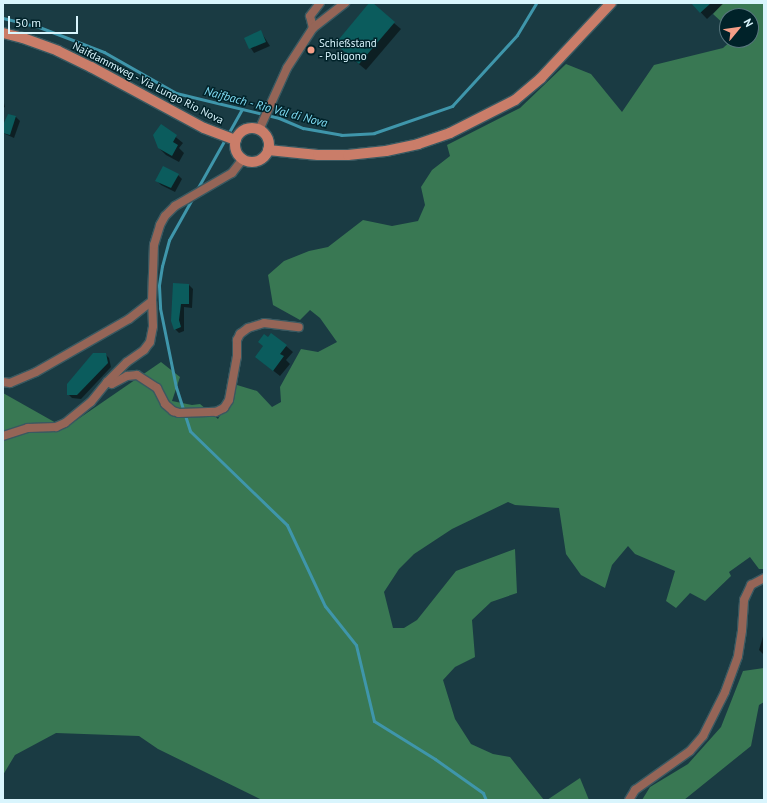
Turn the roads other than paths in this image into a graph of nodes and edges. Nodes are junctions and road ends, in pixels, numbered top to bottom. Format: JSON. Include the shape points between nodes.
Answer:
{"nodes":[{"id":1,"x":320,"y":3,"type":"edge"},
{"id":2,"x":345,"y":3,"type":"edge"},
{"id":3,"x":611,"y":3,"type":"edge"},
{"id":4,"x":313,"y":28,"type":"junction"},
{"id":5,"x":3,"y":33,"type":"edge"},
{"id":6,"x":262,"y":125,"type":"junction"},
{"id":7,"x":230,"y":138,"type":"junction"},
{"id":8,"x":268,"y":150,"type":"junction"},
{"id":9,"x":243,"y":159,"type":"junction"},
{"id":10,"x":152,"y":302,"type":"junction"},
{"id":11,"x":299,"y":327,"type":"dead end"},
{"id":12,"x":3,"y":382,"type":"edge"},
{"id":13,"x":107,"y":382,"type":"junction"},
{"id":14,"x":3,"y":436,"type":"edge"},
{"id":15,"x":764,"y":578,"type":"edge"},
{"id":16,"x":629,"y":800,"type":"edge"}],
"edges":[{"from":1,"to":4,"type":"street","via":[[310,16]]},
{"from":2,"to":4,"type":"street"},
{"from":3,"to":8,"type":"main road","via":[[546,73],[515,100],[450,133],[392,150],[348,155]]},
{"from":4,"to":6,"type":"street","via":[[287,68]]},
{"from":5,"to":7,"type":"main road","name":"Naifdammweg - Via Lungo Rio Nova","via":[[58,51],[204,128]]},
{"from":6,"to":7,"type":"main road"},
{"from":6,"to":8,"type":"main road","via":[[267,136]]},
{"from":7,"to":9,"type":"main road"},
{"from":8,"to":9,"type":"main road","via":[[258,161]]},
{"from":9,"to":10,"type":"street","via":[[232,173],[175,206],[165,216],[154,245]]},
{"from":10,"to":12,"type":"street","via":[[42,368],[10,383]]},
{"from":10,"to":13,"type":"street","via":[[153,326],[150,342]]},
{"from":11,"to":13,"type":"street","via":[[264,323],[248,328],[240,334],[229,400],[224,408],[216,412],[172,411],[165,404],[157,388],[137,375],[127,376],[112,384]]},
{"from":13,"to":14,"type":"street","via":[[91,402],[65,423],[56,427],[28,428]]},
{"from":15,"to":16,"type":"street","via":[[751,585],[744,600],[738,656],[725,692],[703,736],[690,751],[635,790]]}]}
